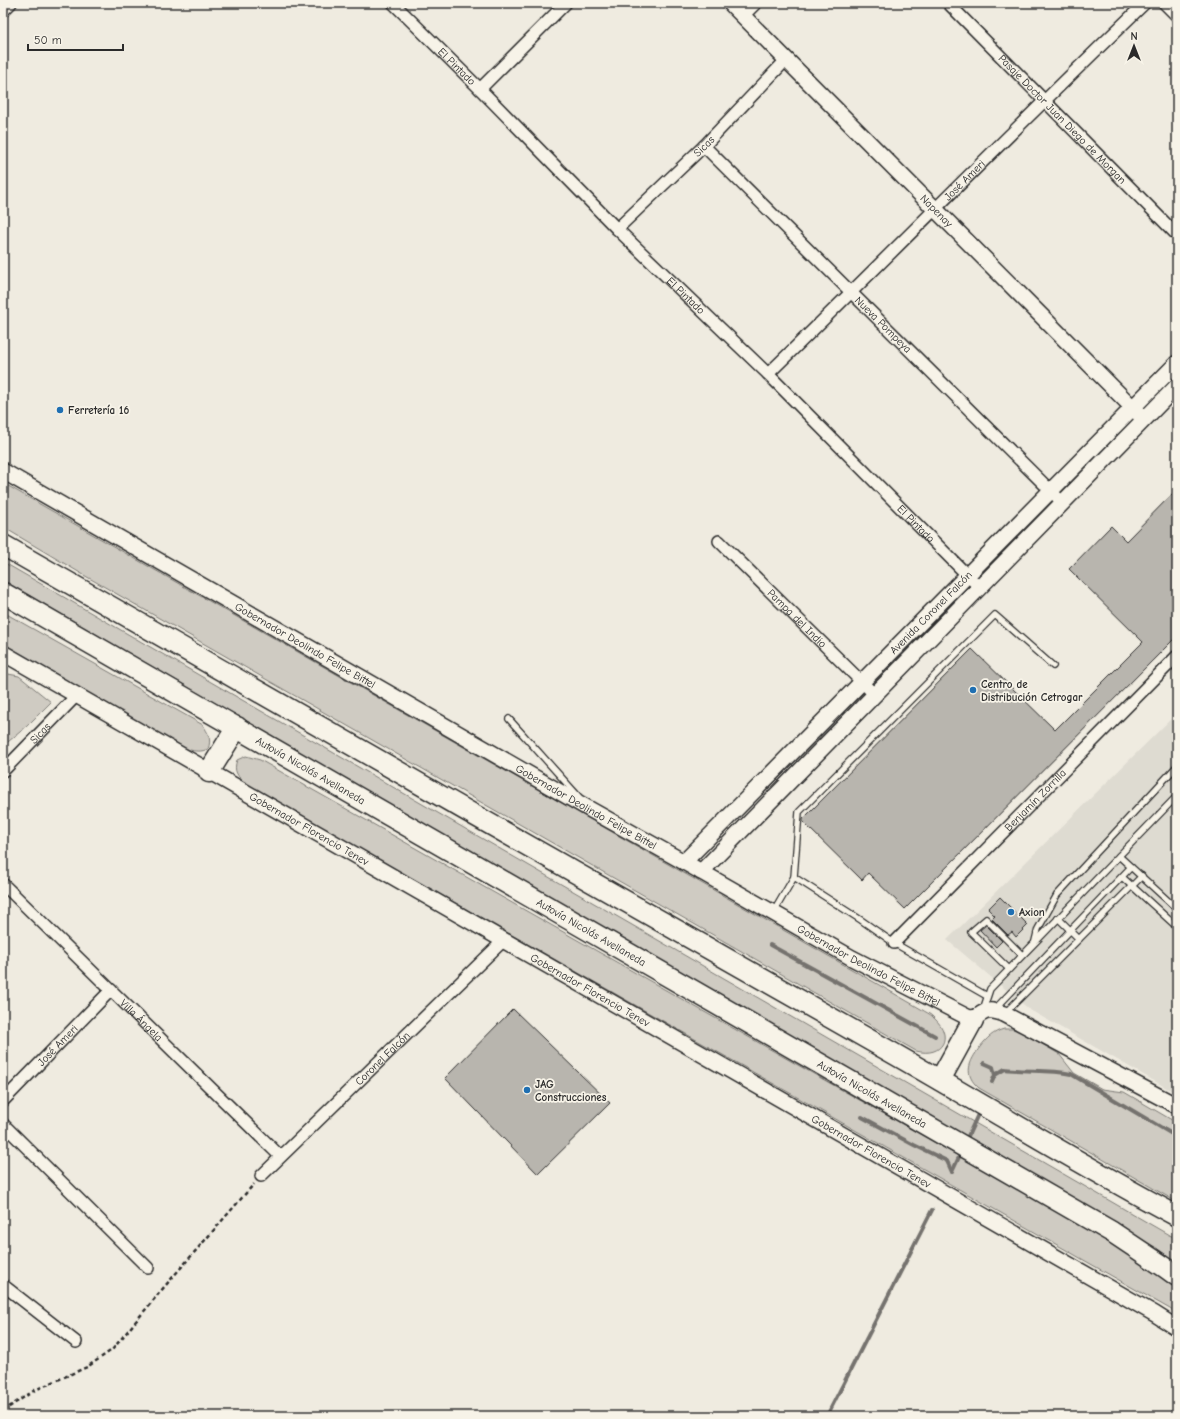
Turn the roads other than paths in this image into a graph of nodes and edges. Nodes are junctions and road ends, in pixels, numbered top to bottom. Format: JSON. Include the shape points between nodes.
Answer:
{"nodes":[{"id":1,"x":393,"y":3,"type":"edge"},
{"id":2,"x":566,"y":3,"type":"edge"},
{"id":3,"x":730,"y":3,"type":"edge"},
{"id":4,"x":756,"y":3,"type":"edge"},
{"id":5,"x":948,"y":3,"type":"edge"},
{"id":6,"x":1145,"y":3,"type":"edge"},
{"id":7,"x":1164,"y":3,"type":"edge"},
{"id":8,"x":743,"y":16,"type":"junction"},
{"id":9,"x":1177,"y":16,"type":"edge"},
{"id":10,"x":786,"y":60,"type":"junction"},
{"id":11,"x":480,"y":89,"type":"junction"},
{"id":12,"x":1044,"y":100,"type":"junction"},
{"id":13,"x":704,"y":146,"type":"junction"},
{"id":14,"x":936,"y":209,"type":"junction"},
{"id":15,"x":617,"y":229,"type":"junction"},
{"id":16,"x":1177,"y":235,"type":"edge"},
{"id":17,"x":852,"y":292,"type":"junction"},
{"id":18,"x":1177,"y":363,"type":"edge"},
{"id":19,"x":768,"y":374,"type":"junction"},
{"id":20,"x":1177,"y":386,"type":"edge"},
{"id":21,"x":1133,"y":408,"type":"junction"},
{"id":22,"x":1144,"y":419,"type":"junction"},
{"id":23,"x":3,"y":471,"type":"edge"},
{"id":24,"x":1051,"y":491,"type":"junction"},
{"id":25,"x":1063,"y":503,"type":"junction"},
{"id":26,"x":719,"y":541,"type":"dead end"},
{"id":27,"x":3,"y":545,"type":"edge"},
{"id":28,"x":967,"y":575,"type":"junction"},
{"id":29,"x":980,"y":588,"type":"junction"},
{"id":30,"x":3,"y":593,"type":"edge"},
{"id":31,"x":3,"y":653,"type":"edge"},
{"id":32,"x":1177,"y":656,"type":"edge"},
{"id":33,"x":1053,"y":666,"type":"dead end"},
{"id":34,"x":861,"y":682,"type":"junction"},
{"id":35,"x":76,"y":696,"type":"junction"},
{"id":36,"x":875,"y":696,"type":"junction"},
{"id":37,"x":509,"y":719,"type":"dead end"},
{"id":38,"x":237,"y":727,"type":"junction"},
{"id":39,"x":1177,"y":766,"type":"edge"},
{"id":40,"x":3,"y":771,"type":"edge"},
{"id":41,"x":209,"y":772,"type":"junction"},
{"id":42,"x":1177,"y":796,"type":"edge"},
{"id":43,"x":591,"y":810,"type":"junction"},
{"id":44,"x":1119,"y":856,"type":"junction"},
{"id":45,"x":684,"y":862,"type":"junction"},
{"id":46,"x":1131,"y":867,"type":"junction"},
{"id":47,"x":701,"y":872,"type":"junction"},
{"id":48,"x":1122,"y":876,"type":"junction"},
{"id":49,"x":1142,"y":876,"type":"junction"},
{"id":50,"x":794,"y":877,"type":"junction"},
{"id":51,"x":3,"y":884,"type":"edge"},
{"id":52,"x":1132,"y":886,"type":"junction"},
{"id":53,"x":1177,"y":909,"type":"edge"},
{"id":54,"x":772,"y":913,"type":"junction"},
{"id":55,"x":1058,"y":918,"type":"junction"},
{"id":56,"x":1177,"y":928,"type":"edge"},
{"id":57,"x":1070,"y":930,"type":"junction"},
{"id":58,"x":1079,"y":939,"type":"junction"},
{"id":59,"x":504,"y":940,"type":"junction"},
{"id":60,"x":1035,"y":942,"type":"junction"},
{"id":61,"x":894,"y":943,"type":"junction"},
{"id":62,"x":1022,"y":955,"type":"junction"},
{"id":63,"x":1009,"y":969,"type":"junction"},
{"id":64,"x":111,"y":990,"type":"junction"},
{"id":65,"x":987,"y":996,"type":"junction"},
{"id":66,"x":988,"y":1014,"type":"junction"},
{"id":67,"x":940,"y":1080,"type":"junction"},
{"id":68,"x":3,"y":1101,"type":"edge"},
{"id":69,"x":1177,"y":1106,"type":"edge"},
{"id":70,"x":3,"y":1124,"type":"edge"},
{"id":71,"x":280,"y":1156,"type":"junction"},
{"id":72,"x":261,"y":1176,"type":"road end"},
{"id":73,"x":1177,"y":1216,"type":"edge"},
{"id":74,"x":148,"y":1268,"type":"dead end"},
{"id":75,"x":1177,"y":1276,"type":"edge"},
{"id":76,"x":3,"y":1285,"type":"edge"},
{"id":77,"x":1177,"y":1328,"type":"edge"},
{"id":78,"x":76,"y":1342,"type":"dead end"}],
"edges":[{"from":1,"to":11,"type":"street","name":"El Pintado"},
{"from":2,"to":11,"type":"street"},
{"from":3,"to":8,"type":"street","name":"Napenay"},
{"from":4,"to":8,"type":"street"},
{"from":5,"to":12,"type":"street","name":"Pasaje Doctor Juan Diego de Morgan"},
{"from":6,"to":12,"type":"street","name":"José Ameri"},
{"from":7,"to":9,"type":"street"},
{"from":8,"to":10,"type":"street","name":"Napenay"},
{"from":10,"to":13,"type":"street","name":"Sicas"},
{"from":10,"to":14,"type":"street","name":"Napenay"},
{"from":11,"to":15,"type":"street","name":"El Pintado"},
{"from":12,"to":14,"type":"street","name":"José Ameri"},
{"from":12,"to":16,"type":"street","name":"Pasaje Doctor Juan Diego de Morgan"},
{"from":13,"to":15,"type":"street","name":"Sicas"},
{"from":13,"to":17,"type":"street","name":"Nueva Pompeya"},
{"from":14,"to":17,"type":"street","name":"José Ameri"},
{"from":14,"to":21,"type":"street","name":"Napenay"},
{"from":15,"to":19,"type":"street","name":"El Pintado"},
{"from":17,"to":19,"type":"street","name":"José Ameri"},
{"from":17,"to":24,"type":"street","name":"Nueva Pompeya"},
{"from":18,"to":21,"type":"street","name":"Avenida Coronel Falcón"},
{"from":19,"to":28,"type":"street","name":"El Pintado"},
{"from":20,"to":22,"type":"street","name":"Avenida Coronel Falcón"},
{"from":21,"to":22,"type":"street","name":"Napenay"},
{"from":21,"to":24,"type":"street","name":"Avenida Coronel Falcón"},
{"from":22,"to":25,"type":"street","name":"Avenida Coronel Falcón"},
{"from":23,"to":43,"type":"street","name":"Gobernador Deolindo Felipe Bittel"},
{"from":24,"to":25,"type":"street","name":"Nueva Pompeya"},
{"from":24,"to":28,"type":"street","name":"Avenida Coronel Falcón"},
{"from":25,"to":29,"type":"street","name":"Avenida Coronel Falcón"},
{"from":26,"to":34,"type":"street","name":"Pampa del Indio"},
{"from":27,"to":67,"type":"highway"},
{"from":28,"to":29,"type":"street","name":"El Pintado"},
{"from":28,"to":34,"type":"street","name":"Avenida Coronel Falcón"},
{"from":29,"to":36,"type":"street","name":"Avenida Coronel Falcón"},
{"from":30,"to":38,"type":"highway","name":"Autovía Nicolás Avellaneda"},
{"from":31,"to":35,"type":"street","name":"Gobernador Florencio Tenev"},
{"from":32,"to":61,"type":"street","name":"Benjamín Zorrilla"},
{"from":33,"to":50,"type":"lane","via":[[995,615],[799,812]]},
{"from":34,"to":36,"type":"street","name":"Pampa del Indio"},
{"from":34,"to":45,"type":"street","name":"Avenida Coronel Falcón"},
{"from":35,"to":40,"type":"street","name":"Sicas"},
{"from":35,"to":41,"type":"street","name":"Gobernador Florencio Tenev"},
{"from":36,"to":47,"type":"street","name":"Avenida Coronel Falcón"},
{"from":37,"to":43,"type":"lane"},
{"from":38,"to":41,"type":"highway"},
{"from":38,"to":75,"type":"highway","name":"Autovía Nicolás Avellaneda","via":[[1112,1232]]},
{"from":39,"to":60,"type":"lane","via":[[1056,895],[1038,929]]},
{"from":41,"to":59,"type":"street","name":"Gobernador Florencio Tenev"},
{"from":42,"to":44,"type":"lane"},
{"from":43,"to":45,"type":"street","name":"Gobernador Deolindo Felipe Bittel"},
{"from":44,"to":46,"type":"lane"},
{"from":44,"to":55,"type":"lane"},
{"from":45,"to":47,"type":"street","name":"Gobernador Deolindo Felipe Bittel"},
{"from":46,"to":48,"type":"lane"},
{"from":46,"to":49,"type":"lane"},
{"from":47,"to":54,"type":"street","name":"Gobernador Deolindo Felipe Bittel"},
{"from":48,"to":52,"type":"lane"},
{"from":48,"to":57,"type":"lane"},
{"from":49,"to":52,"type":"lane"},
{"from":49,"to":53,"type":"lane"},
{"from":50,"to":54,"type":"lane"},
{"from":50,"to":61,"type":"lane"},
{"from":51,"to":64,"type":"street","name":"Villa Ángela"},
{"from":52,"to":56,"type":"lane"},
{"from":52,"to":58,"type":"lane"},
{"from":54,"to":66,"type":"street","name":"Gobernador Deolindo Felipe Bittel","via":[[852,958]]},
{"from":55,"to":57,"type":"lane"},
{"from":55,"to":60,"type":"lane"},
{"from":57,"to":58,"type":"lane"},
{"from":57,"to":66,"type":"lane"},
{"from":58,"to":66,"type":"lane"},
{"from":59,"to":71,"type":"street","name":"Coronel Falcón"},
{"from":59,"to":77,"type":"street","name":"Gobernador Florencio Tenev"},
{"from":60,"to":62,"type":"lane"},
{"from":61,"to":65,"type":"lane"},
{"from":62,"to":63,"type":"lane"},
{"from":62,"to":63,"type":"lane","via":[[986,919],[970,932]]},
{"from":63,"to":65,"type":"lane","via":[[990,989]]},
{"from":64,"to":68,"type":"street","name":"José Ameri"},
{"from":64,"to":71,"type":"street","name":"Villa Ángela"},
{"from":65,"to":66,"type":"lane"},
{"from":66,"to":67,"type":"highway"},
{"from":66,"to":69,"type":"street","name":"Gobernador Deolindo Felipe Bittel"},
{"from":67,"to":73,"type":"highway"},
{"from":70,"to":74,"type":"street"},
{"from":71,"to":72,"type":"street","name":"Coronel Falcón"},
{"from":76,"to":78,"type":"street"}]}
